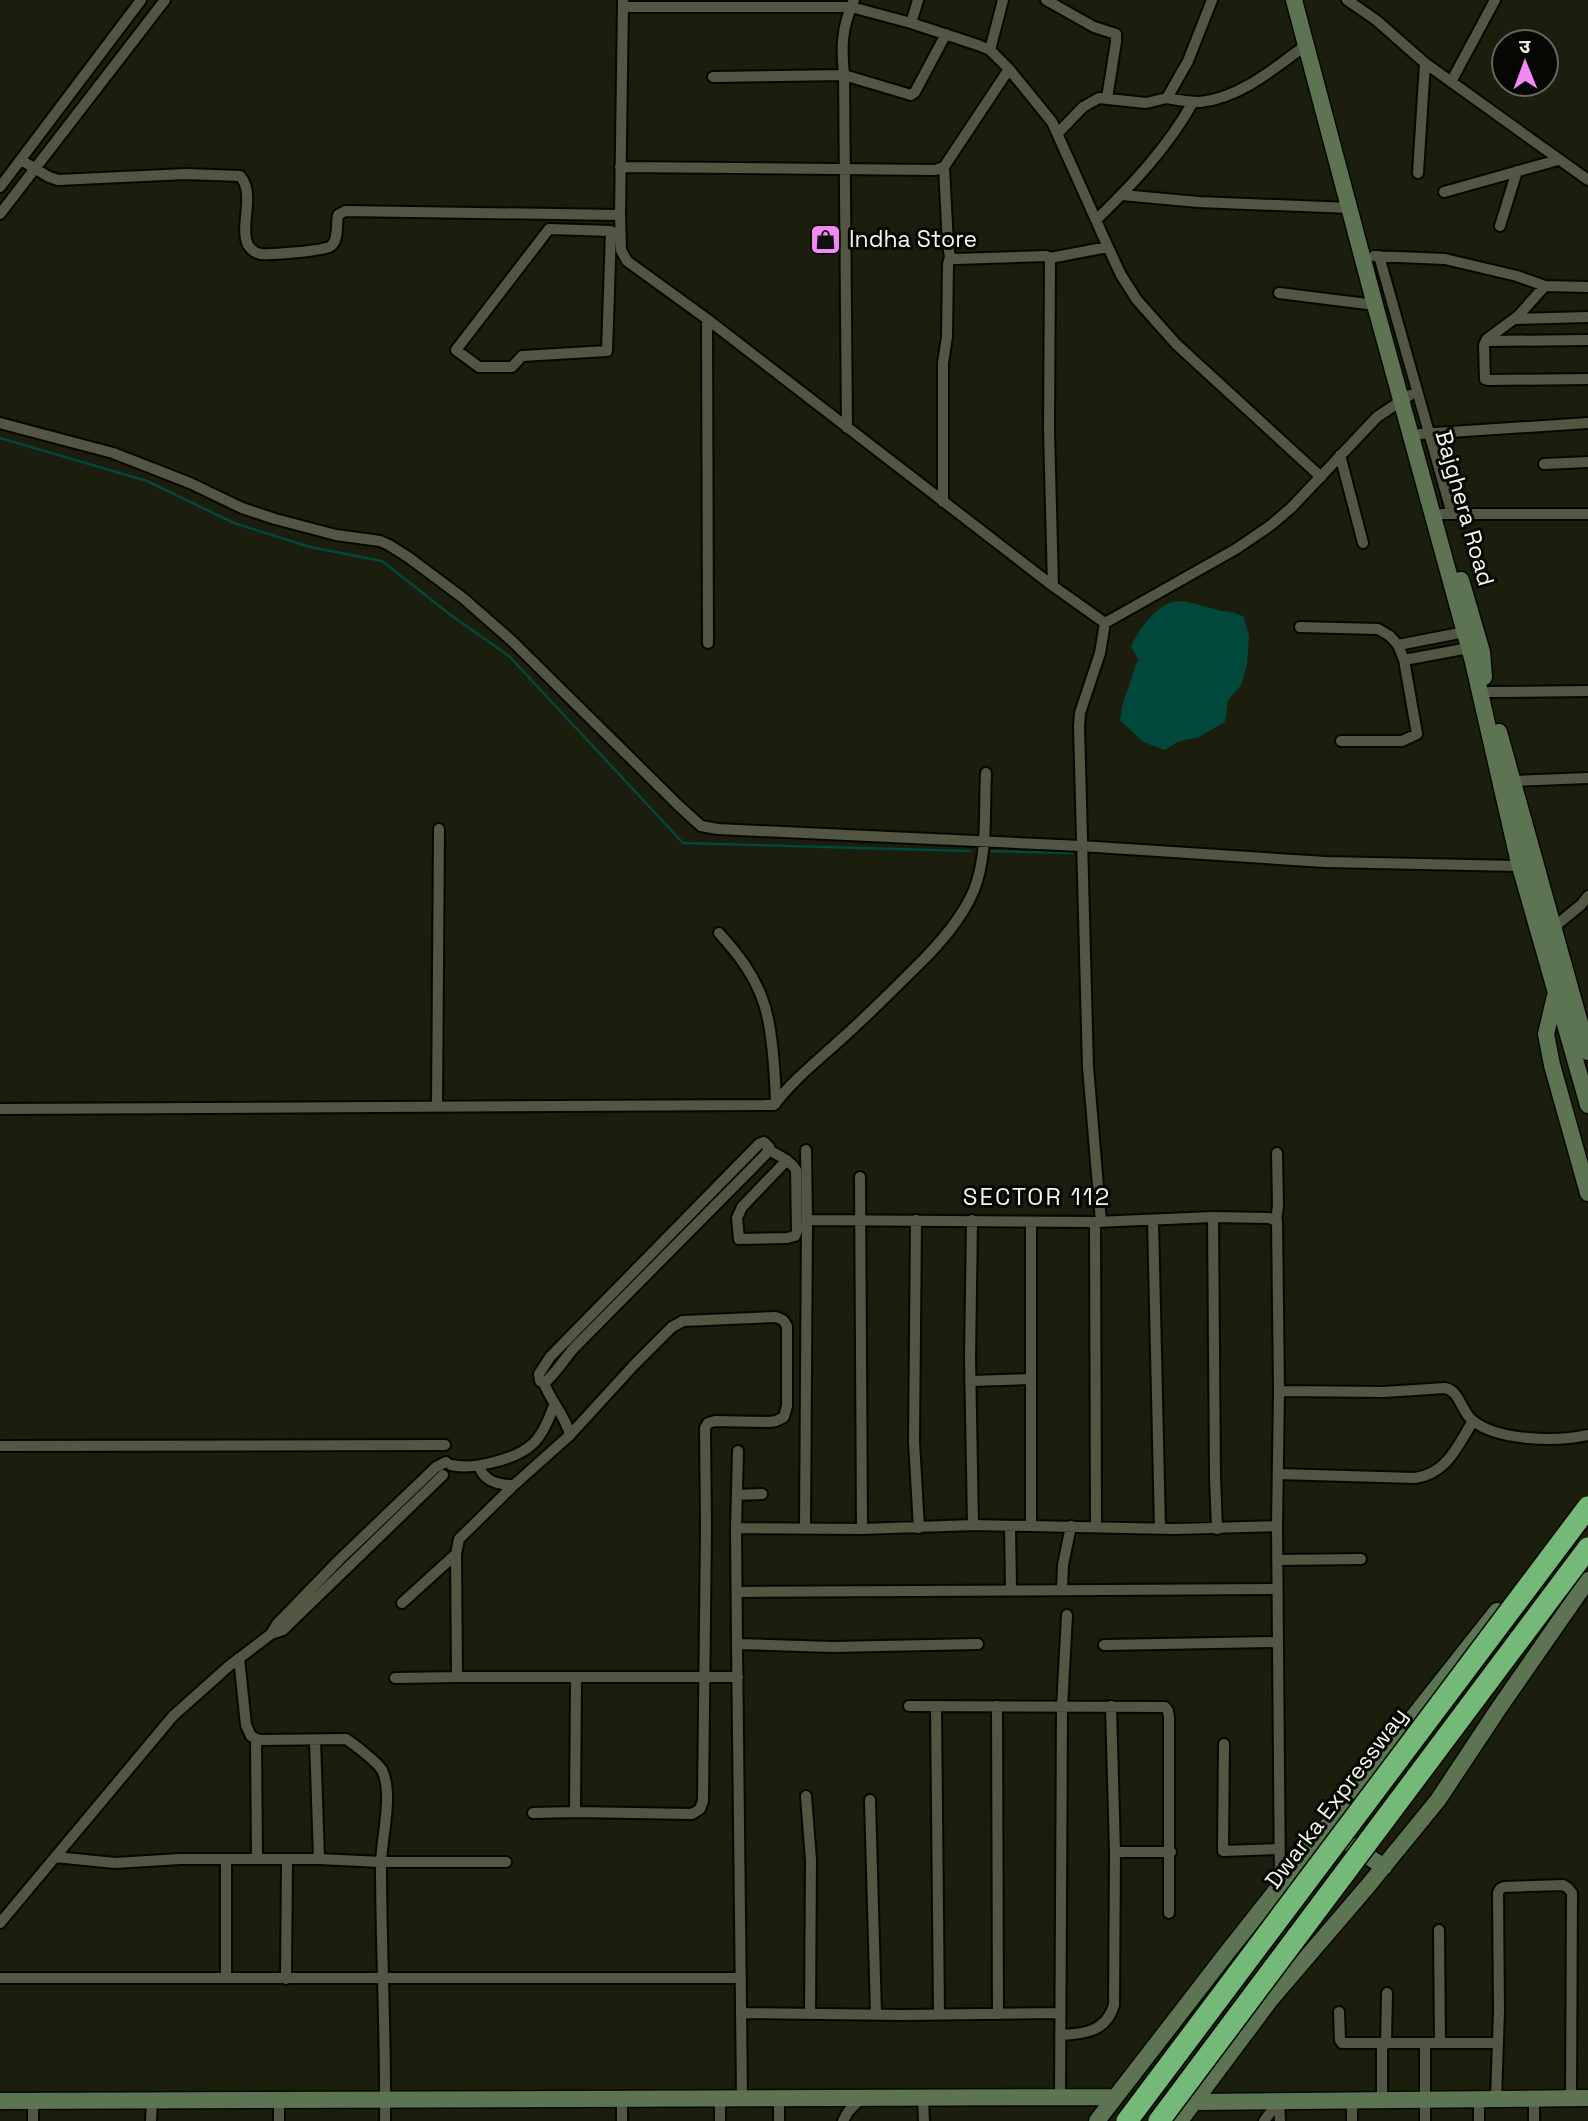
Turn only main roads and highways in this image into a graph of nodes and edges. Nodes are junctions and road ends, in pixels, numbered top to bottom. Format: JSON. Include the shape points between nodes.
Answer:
{"nodes":[{"id":1,"x":1588,"y":1507,"type":"edge"},
{"id":2,"x":1588,"y":1548,"type":"edge"},
{"id":3,"x":1127,"y":2121,"type":"edge"},
{"id":4,"x":1158,"y":2121,"type":"edge"}],
"edges":[{"from":1,"to":3,"type":"highway","name":"Dwarka Expressway","bridge":true},
{"from":2,"to":4,"type":"highway","bridge":true}]}
